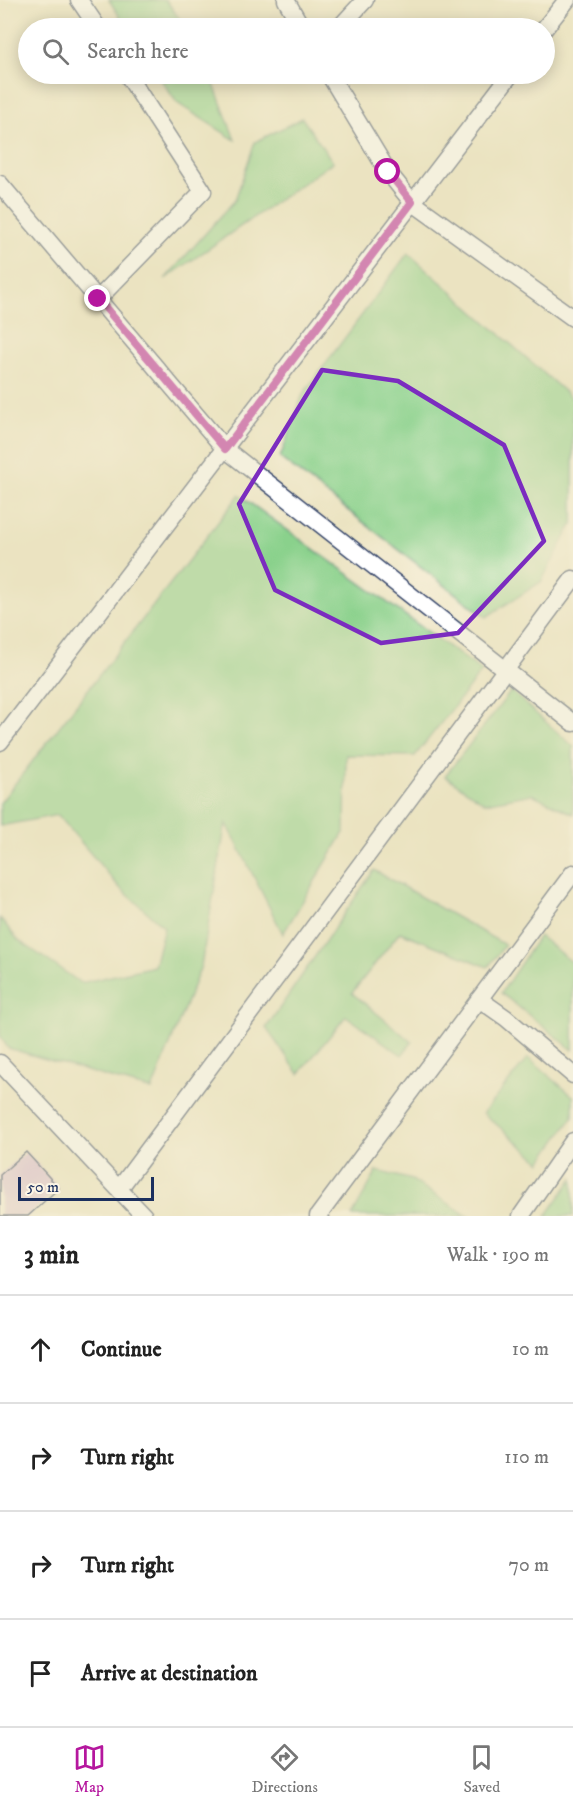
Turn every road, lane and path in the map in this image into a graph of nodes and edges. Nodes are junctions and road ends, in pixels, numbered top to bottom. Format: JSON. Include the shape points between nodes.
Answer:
{"nodes":[{"id":1,"x":79,"y":0,"type":"edge"},
{"id":2,"x":286,"y":0,"type":"edge"},
{"id":3,"x":365,"y":0,"type":"edge"},
{"id":4,"x":567,"y":0,"type":"edge"},
{"id":5,"x":91,"y":18,"type":"edge"},
{"id":6,"x":296,"y":18,"type":"edge"},
{"id":7,"x":348,"y":18,"type":"edge"},
{"id":8,"x":553,"y":18,"type":"edge"},
{"id":9,"x":133,"y":84,"type":"edge"},
{"id":10,"x":335,"y":84,"type":"edge"},
{"id":11,"x":503,"y":84,"type":"edge"},
{"id":12,"x":0,"y":184,"type":"edge"},
{"id":13,"x":412,"y":202,"type":"junction"},
{"id":14,"x":98,"y":299,"type":"junction"},
{"id":15,"x":573,"y":318,"type":"edge"},
{"id":16,"x":225,"y":449,"type":"junction"},
{"id":17,"x":573,"y":579,"type":"edge"},
{"id":18,"x":505,"y":670,"type":"junction"},
{"id":19,"x":573,"y":723,"type":"edge"},
{"id":20,"x":0,"y":742,"type":"edge"},
{"id":21,"x":573,"y":873,"type":"edge"},
{"id":22,"x":479,"y":999,"type":"junction"},
{"id":23,"x":0,"y":1063,"type":"edge"},
{"id":24,"x":573,"y":1074,"type":"edge"},
{"id":25,"x":573,"y":1141,"type":"edge"},
{"id":26,"x":119,"y":1189,"type":"junction"},
{"id":27,"x":144,"y":1216,"type":"edge"},
{"id":28,"x":318,"y":1216,"type":"edge"},
{"id":29,"x":521,"y":1216,"type":"edge"}],
"edges":[{"from":1,"to":5,"type":"street"},
{"from":2,"to":6,"type":"street"},
{"from":3,"to":7,"type":"street"},
{"from":4,"to":8,"type":"street"},
{"from":9,"to":14,"type":"street","via":[[203,191]]},
{"from":10,"to":13,"type":"street","via":[[388,172]]},
{"from":11,"to":13,"type":"street"},
{"from":12,"to":14,"type":"street"},
{"from":13,"to":15,"type":"street"},
{"from":13,"to":16,"type":"street"},
{"from":14,"to":16,"type":"street"},
{"from":16,"to":18,"type":"street"},
{"from":16,"to":20,"type":"street"},
{"from":17,"to":18,"type":"street"},
{"from":18,"to":19,"type":"street"},
{"from":18,"to":26,"type":"street"},
{"from":21,"to":22,"type":"street"},
{"from":22,"to":24,"type":"street"},
{"from":22,"to":28,"type":"street"},
{"from":23,"to":26,"type":"street"},
{"from":25,"to":29,"type":"street"},
{"from":26,"to":27,"type":"street"}]}
